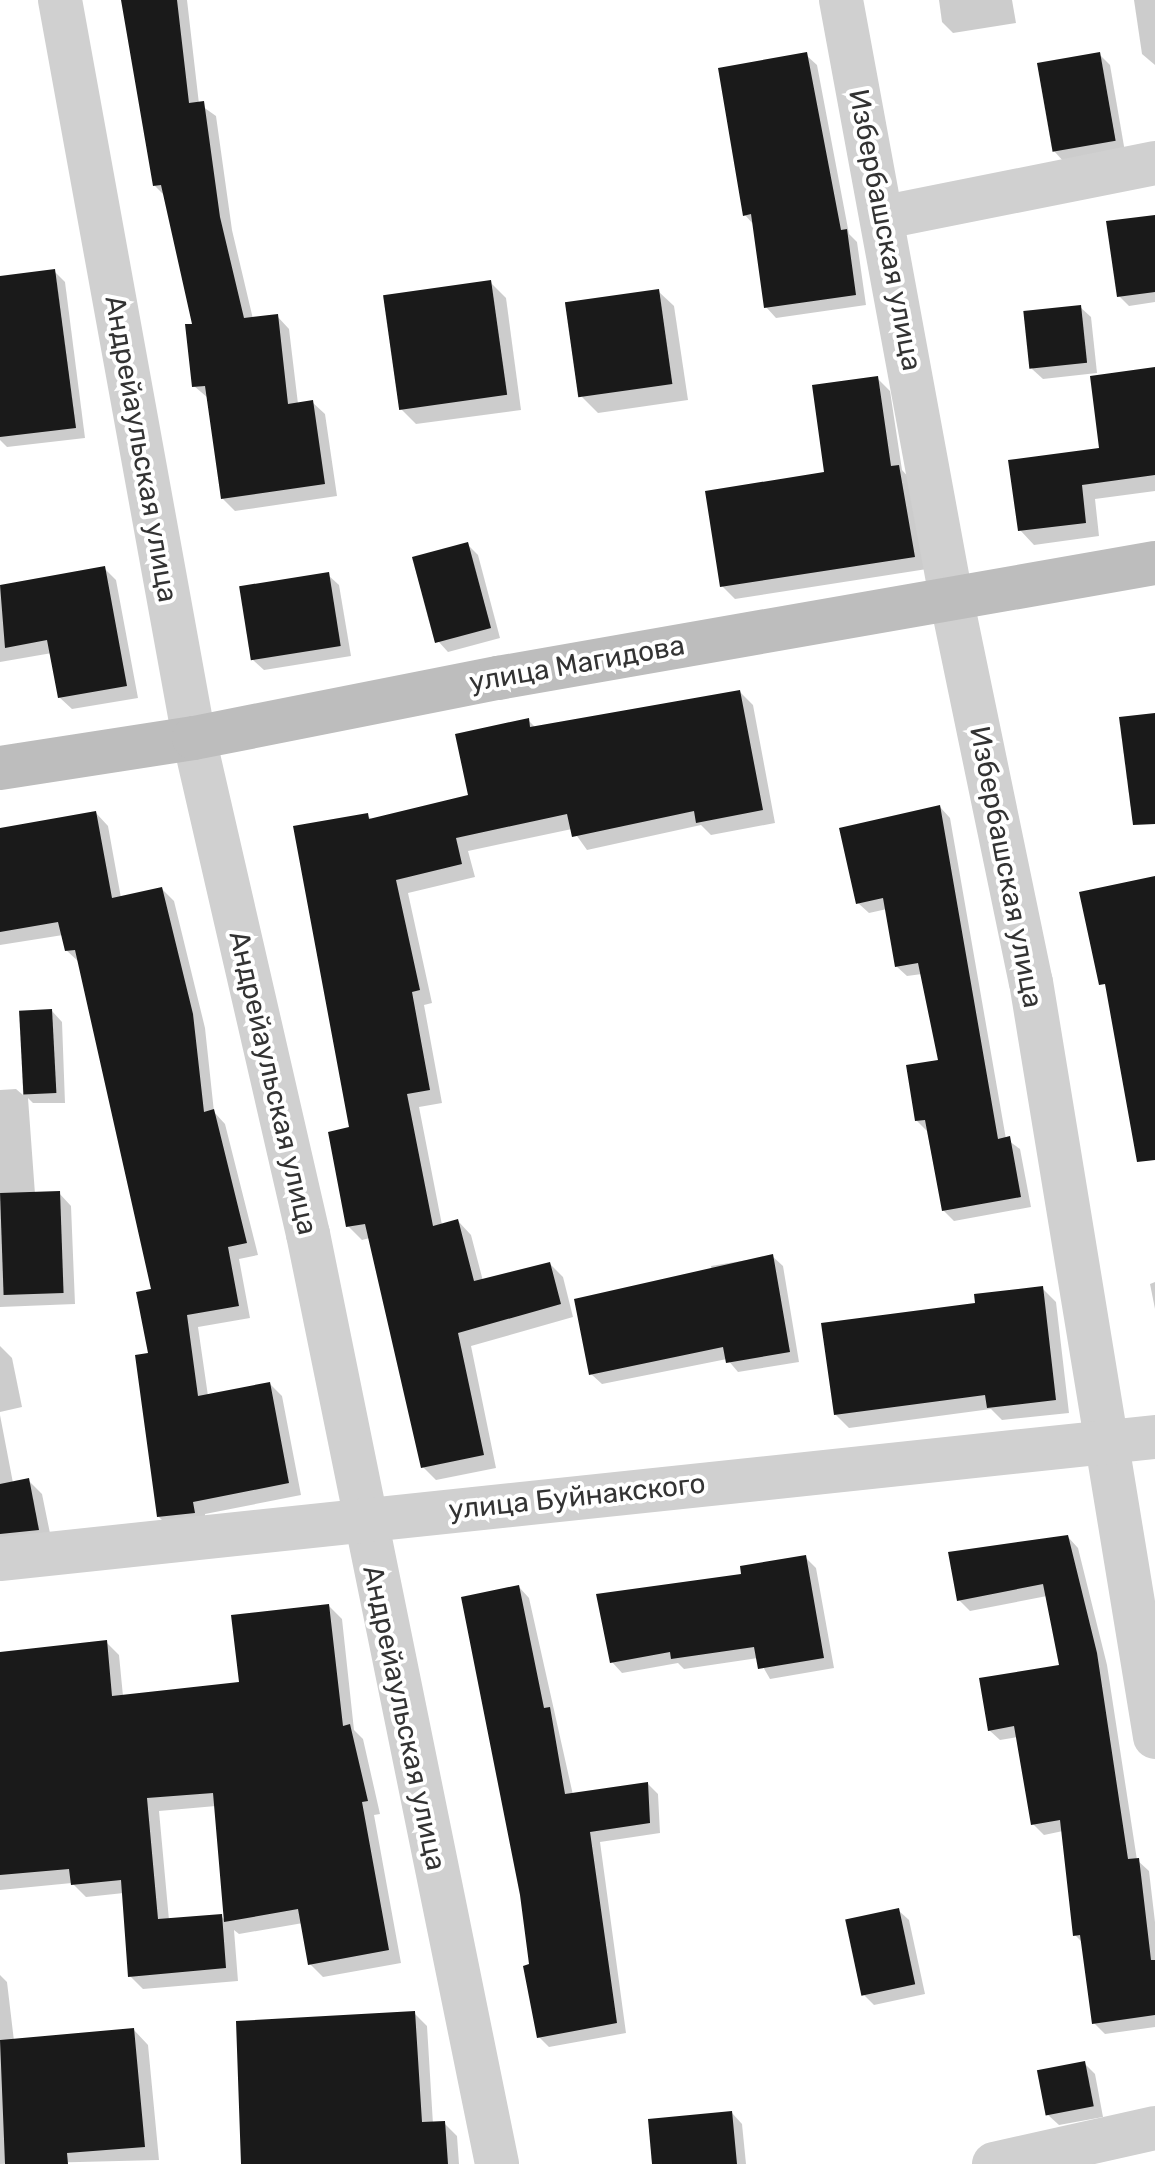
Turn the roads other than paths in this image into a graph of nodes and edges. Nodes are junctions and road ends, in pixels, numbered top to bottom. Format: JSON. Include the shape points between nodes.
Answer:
{"nodes":[{"id":1,"x":60,"y":0,"type":"edge"},
{"id":2,"x":841,"y":0,"type":"edge"},
{"id":3,"x":1155,"y":163,"type":"edge"},
{"id":4,"x":885,"y":217,"type":"junction"},
{"id":5,"x":1155,"y":563,"type":"edge"},
{"id":6,"x":951,"y":597,"type":"junction"},
{"id":7,"x":194,"y":738,"type":"junction"},
{"id":8,"x":0,"y":768,"type":"edge"},
{"id":9,"x":1155,"y":1437,"type":"edge"},
{"id":10,"x":1106,"y":1441,"type":"junction"},
{"id":11,"x":363,"y":1520,"type":"junction"},
{"id":12,"x":0,"y":1559,"type":"edge"},
{"id":13,"x":1155,"y":1737,"type":"edge"},
{"id":14,"x":1155,"y":2128,"type":"edge"},
{"id":15,"x":497,"y":2164,"type":"edge"},
{"id":16,"x":994,"y":2164,"type":"edge"}],
"edges":[{"from":1,"to":7,"type":"street","name":"Андрейаульская улица"},
{"from":2,"to":4,"type":"street","name":"Избербашская улица"},
{"from":3,"to":4,"type":"street"},
{"from":4,"to":6,"type":"street","name":"Избербашская улица"},
{"from":5,"to":6,"type":"main road","name":"улица Магидова"},
{"from":6,"to":7,"type":"main road","name":"улица Магидова"},
{"from":6,"to":10,"type":"street","name":"Избербашская улица","via":[[1031,982]]},
{"from":7,"to":8,"type":"main road","name":"улица Магидова"},
{"from":7,"to":11,"type":"street","name":"Андрейаульская улица","via":[[308,1234]]},
{"from":9,"to":10,"type":"street","name":"улица Буйнакского"},
{"from":10,"to":11,"type":"street","name":"улица Буйнакского"},
{"from":10,"to":13,"type":"street","name":"Избербашская улица"},
{"from":11,"to":12,"type":"street","name":"улица Буйнакского"},
{"from":11,"to":15,"type":"street","name":"Андрейаульская улица"},
{"from":14,"to":16,"type":"street"}]}
